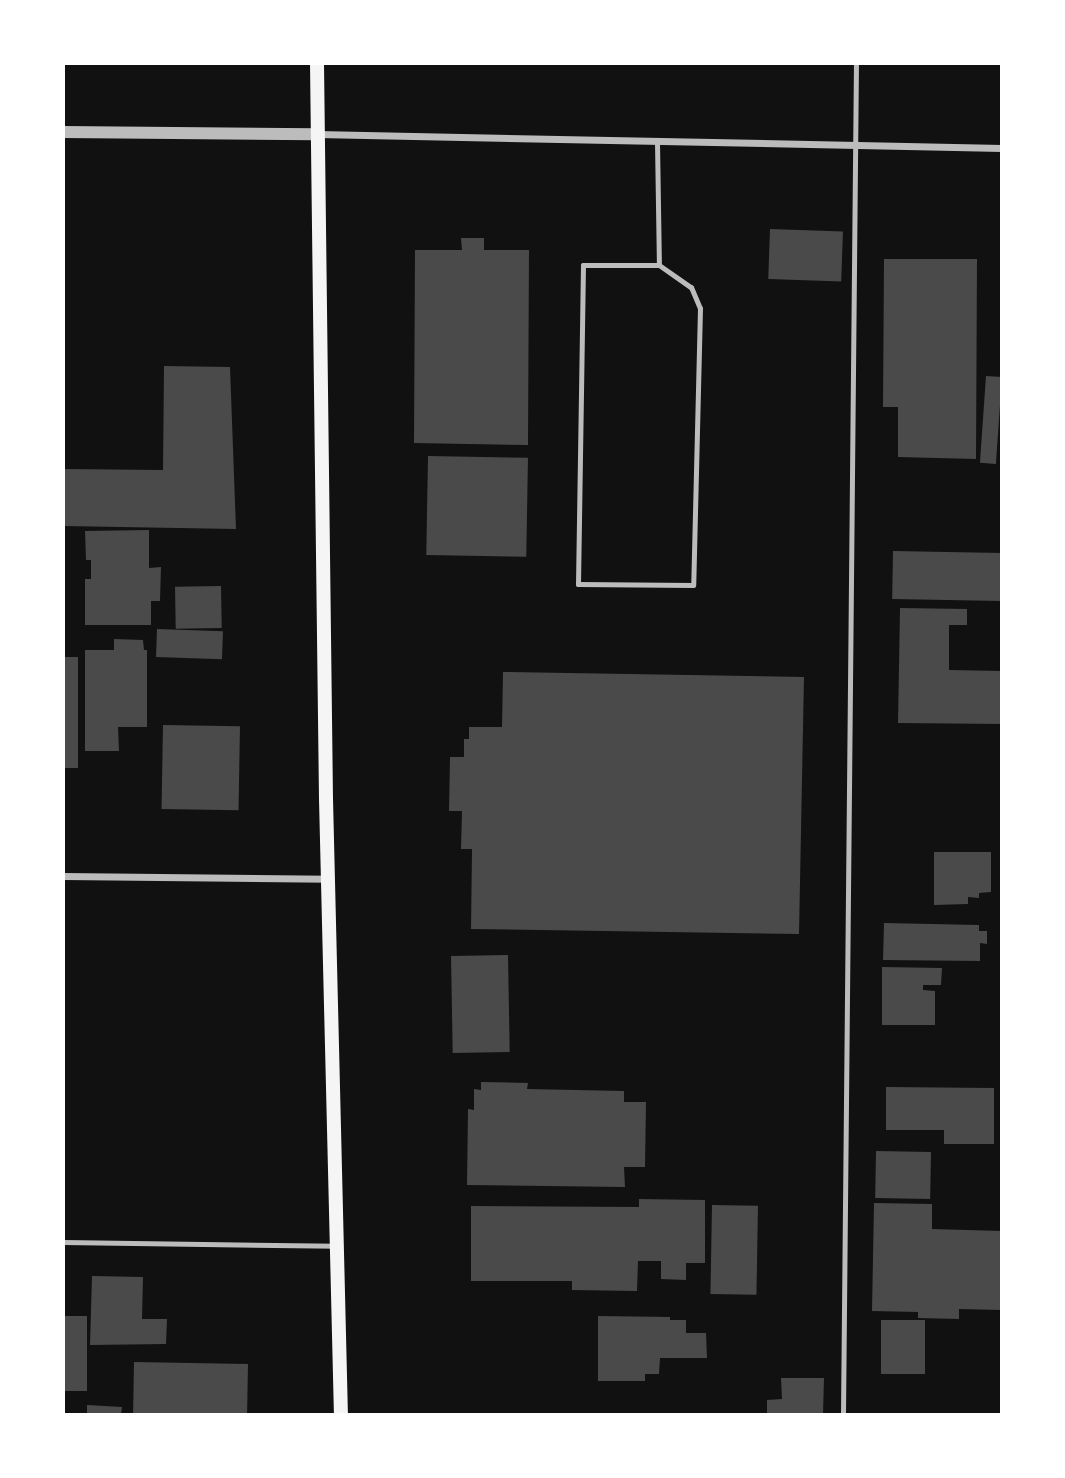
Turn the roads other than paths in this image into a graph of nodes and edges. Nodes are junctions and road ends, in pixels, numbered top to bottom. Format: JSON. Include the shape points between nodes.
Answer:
{"nodes":[{"id":1,"x":317,"y":63,"type":"edge"},
{"id":2,"x":856,"y":63,"type":"edge"},
{"id":3,"x":63,"y":132,"type":"edge"},
{"id":4,"x":316,"y":134,"type":"junction"},
{"id":5,"x":657,"y":142,"type":"junction"},
{"id":6,"x":855,"y":145,"type":"junction"},
{"id":7,"x":1002,"y":148,"type":"edge"},
{"id":8,"x":659,"y":265,"type":"junction"},
{"id":9,"x":63,"y":876,"type":"edge"},
{"id":10,"x":329,"y":879,"type":"junction"},
{"id":11,"x":63,"y":1242,"type":"edge"},
{"id":12,"x":339,"y":1246,"type":"junction"},
{"id":13,"x":341,"y":1415,"type":"edge"},
{"id":14,"x":843,"y":1415,"type":"edge"}],
"edges":[{"from":1,"to":4,"type":"main road"},
{"from":2,"to":6,"type":"lane"},
{"from":3,"to":4,"type":"street"},
{"from":4,"to":5,"type":"street"},
{"from":4,"to":10,"type":"main road"},
{"from":5,"to":6,"type":"street"},
{"from":5,"to":8,"type":"lane"},
{"from":6,"to":7,"type":"street"},
{"from":6,"to":14,"type":"lane"},
{"from":8,"to":8,"type":"lane","via":[[583,265],[578,584],[693,585],[700,308],[691,287]]},
{"from":9,"to":10,"type":"street"},
{"from":10,"to":12,"type":"main road"},
{"from":11,"to":12,"type":"lane"},
{"from":12,"to":13,"type":"main road"}]}
